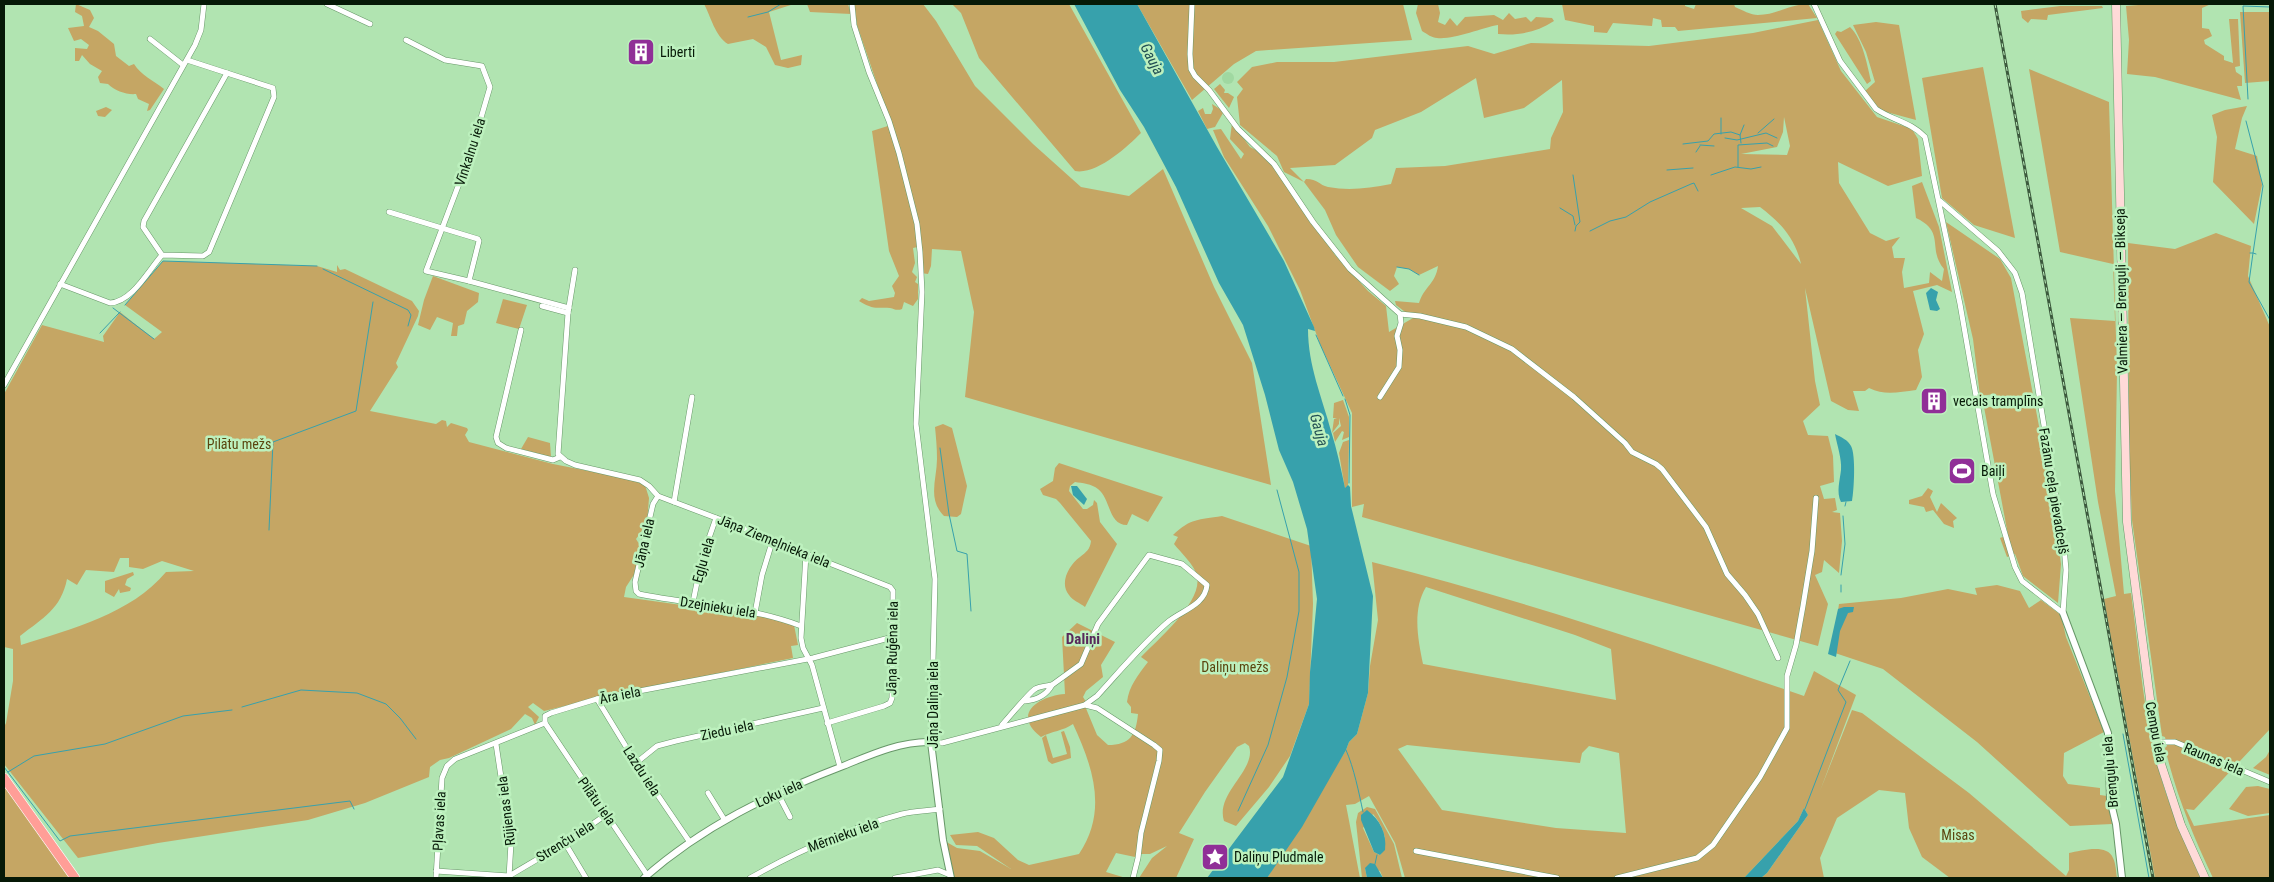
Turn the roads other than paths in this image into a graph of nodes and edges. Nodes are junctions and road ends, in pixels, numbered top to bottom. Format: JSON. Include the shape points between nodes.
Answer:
{"nodes":[{"id":1,"x":204,"y":4,"type":"edge"},
{"id":2,"x":327,"y":4,"type":"edge"},
{"id":3,"x":852,"y":4,"type":"edge"},
{"id":4,"x":1192,"y":4,"type":"edge"},
{"id":5,"x":1814,"y":4,"type":"edge"},
{"id":6,"x":2116,"y":4,"type":"edge"},
{"id":7,"x":370,"y":24,"type":"dead end"},
{"id":8,"x":150,"y":39,"type":"dead end"},
{"id":9,"x":406,"y":40,"type":"dead end"},
{"id":10,"x":187,"y":60,"type":"junction"},
{"id":11,"x":183,"y":65,"type":"junction"},
{"id":12,"x":227,"y":73,"type":"junction"},
{"id":13,"x":1939,"y":200,"type":"junction"},
{"id":14,"x":389,"y":212,"type":"dead end"},
{"id":15,"x":443,"y":228,"type":"junction"},
{"id":16,"x":162,"y":255,"type":"junction"},
{"id":17,"x":575,"y":270,"type":"dead end"},
{"id":18,"x":469,"y":281,"type":"junction"},
{"id":19,"x":60,"y":284,"type":"junction"},
{"id":20,"x":542,"y":306,"type":"dead end"},
{"id":21,"x":568,"y":310,"type":"junction"},
{"id":22,"x":1400,"y":314,"type":"junction"},
{"id":23,"x":1410,"y":315,"type":"junction"},
{"id":24,"x":1401,"y":323,"type":"junction"},
{"id":25,"x":521,"y":330,"type":"dead end"},
{"id":26,"x":4,"y":385,"type":"edge"},
{"id":27,"x":692,"y":397,"type":"dead end"},
{"id":28,"x":1380,"y":397,"type":"dead end"},
{"id":29,"x":560,"y":457,"type":"junction"},
{"id":30,"x":658,"y":496,"type":"junction"},
{"id":31,"x":1816,"y":498,"type":"dead end"},
{"id":32,"x":674,"y":502,"type":"junction"},
{"id":33,"x":716,"y":518,"type":"junction"},
{"id":34,"x":773,"y":539,"type":"junction"},
{"id":35,"x":806,"y":554,"type":"junction"},
{"id":36,"x":2132,"y":578,"type":"joint"},
{"id":37,"x":890,"y":587,"type":"joint"},
{"id":38,"x":636,"y":591,"type":"joint"},
{"id":39,"x":693,"y":602,"type":"junction"},
{"id":40,"x":756,"y":613,"type":"junction"},
{"id":41,"x":2063,"y":613,"type":"junction"},
{"id":42,"x":800,"y":626,"type":"junction"},
{"id":43,"x":893,"y":637,"type":"junction"},
{"id":44,"x":808,"y":658,"type":"junction"},
{"id":45,"x":1778,"y":658,"type":"dead end"},
{"id":46,"x":1052,"y":686,"type":"junction"},
{"id":47,"x":597,"y":699,"type":"junction"},
{"id":48,"x":1025,"y":701,"type":"junction"},
{"id":49,"x":1085,"y":705,"type":"junction"},
{"id":50,"x":823,"y":708,"type":"junction"},
{"id":51,"x":545,"y":723,"type":"junction"},
{"id":52,"x":827,"y":723,"type":"junction"},
{"id":53,"x":1002,"y":725,"type":"junction"},
{"id":54,"x":931,"y":742,"type":"junction"},
{"id":55,"x":2156,"y":742,"type":"junction"},
{"id":56,"x":496,"y":744,"type":"junction"},
{"id":57,"x":636,"y":763,"type":"junction"},
{"id":58,"x":447,"y":766,"type":"joint"},
{"id":59,"x":840,"y":767,"type":"junction"},
{"id":60,"x":4,"y":778,"type":"edge"},
{"id":61,"x":2270,"y":782,"type":"edge"},
{"id":62,"x":777,"y":792,"type":"junction"},
{"id":63,"x":708,"y":793,"type":"dead end"},
{"id":64,"x":940,"y":810,"type":"junction"},
{"id":65,"x":607,"y":814,"type":"junction"},
{"id":66,"x":790,"y":817,"type":"dead end"},
{"id":67,"x":724,"y":819,"type":"junction"},
{"id":68,"x":689,"y":841,"type":"junction"},
{"id":69,"x":565,"y":843,"type":"junction"},
{"id":70,"x":1416,"y":851,"type":"dead end"},
{"id":71,"x":436,"y":871,"type":"junction"},
{"id":72,"x":509,"y":877,"type":"edge"},
{"id":73,"x":647,"y":877,"type":"edge"},
{"id":74,"x":950,"y":877,"type":"edge"},
{"id":75,"x":75,"y":878,"type":"edge"},
{"id":76,"x":436,"y":878,"type":"edge"},
{"id":77,"x":586,"y":878,"type":"edge"},
{"id":78,"x":750,"y":878,"type":"edge"},
{"id":79,"x":895,"y":878,"type":"edge"},
{"id":80,"x":1133,"y":878,"type":"edge"},
{"id":81,"x":1557,"y":878,"type":"edge"},
{"id":82,"x":1617,"y":878,"type":"edge"},
{"id":83,"x":2122,"y":878,"type":"edge"},
{"id":84,"x":2205,"y":878,"type":"edge"}],
"edges":[{"from":1,"to":10,"type":"street","via":[[201,30]]},
{"from":2,"to":7,"type":"street"},
{"from":3,"to":54,"type":"street","name":"Jāņa Daliņa iela","via":[[854,25],[889,121],[917,224],[922,292],[916,424],[935,579]]},
{"from":4,"to":22,"type":"street","via":[[1190,54],[1195,76],[1238,129],[1274,164],[1350,270]]},
{"from":5,"to":13,"type":"street","via":[[1840,61],[1876,110],[1911,125],[1925,137]]},
{"from":6,"to":36,"type":"main road","name":"Valmiera — Brenguļi — Bikseja","via":[[2126,522]]},
{"from":8,"to":11,"type":"street"},
{"from":9,"to":15,"type":"street","name":"Vīnkalnu iela","via":[[445,60],[482,66],[490,87],[471,152]]},
{"from":10,"to":11,"type":"street"},
{"from":10,"to":12,"type":"street"},
{"from":11,"to":19,"type":"street"},
{"from":12,"to":16,"type":"street","via":[[144,220],[143,228]]},
{"from":12,"to":16,"type":"street","via":[[273,88],[274,97],[210,252],[203,256]]},
{"from":13,"to":41,"type":"street","via":[[1993,494],[2022,580]]},
{"from":13,"to":41,"type":"street","name":"Fazānu ceļa pievadceļš","via":[[1998,251],[2015,273],[2022,293],[2064,546]]},
{"from":14,"to":15,"type":"street"},
{"from":15,"to":18,"type":"street","via":[[480,241]]},
{"from":15,"to":18,"type":"street","name":"Vīnkalnu iela","via":[[426,271]]},
{"from":16,"to":19,"type":"street","via":[[127,297],[118,303]]},
{"from":17,"to":21,"type":"street"},
{"from":18,"to":21,"type":"street"},
{"from":19,"to":26,"type":"street"},
{"from":20,"to":21,"type":"street"},
{"from":21,"to":29,"type":"street","via":[[558,443]]},
{"from":22,"to":23,"type":"street"},
{"from":22,"to":24,"type":"street"},
{"from":23,"to":24,"type":"street"},
{"from":23,"to":45,"type":"street","via":[[1466,327],[1512,349],[1574,397],[1632,452],[1656,464],[1706,527],[1724,568],[1758,614]]},
{"from":24,"to":28,"type":"street","via":[[1397,336],[1399,367]]},
{"from":25,"to":29,"type":"street","via":[[496,437],[498,443],[506,448],[553,460]]},
{"from":27,"to":32,"type":"street"},
{"from":29,"to":30,"type":"street","via":[[575,464],[640,480]]},
{"from":30,"to":32,"type":"street","name":"Jāņa Ziemeļnieka iela"},
{"from":30,"to":38,"type":"street","name":"Jāņa iela","via":[[643,545]]},
{"from":31,"to":82,"type":"street","via":[[1805,597],[1787,676],[1787,728],[1755,785],[1708,850],[1697,858]]},
{"from":32,"to":33,"type":"street","name":"Jāņa Ziemeļnieka iela"},
{"from":33,"to":34,"type":"street","name":"Jāņa Ziemeļnieka iela"},
{"from":33,"to":39,"type":"street","name":"Egļu iela","via":[[702,558]]},
{"from":34,"to":35,"type":"street","name":"Jāņa Ziemeļnieka iela"},
{"from":34,"to":40,"type":"street","via":[[762,575]]},
{"from":35,"to":37,"type":"street","name":"Jāņa Ziemeļnieka iela"},
{"from":35,"to":42,"type":"street"},
{"from":36,"to":55,"type":"main road","name":"Cempu iela"},
{"from":37,"to":43,"type":"street","name":"Jāņa Ruģēna iela","via":[[893,591]]},
{"from":38,"to":39,"type":"street","name":"Dzejnieku iela","via":[[657,598]]},
{"from":39,"to":40,"type":"street","name":"Dzejnieku iela"},
{"from":40,"to":42,"type":"street","name":"Dzejnieku iela"},
{"from":41,"to":83,"type":"street","name":"Brenguļu iela","via":[[2108,733],[2110,799]]},
{"from":42,"to":44,"type":"street"},
{"from":43,"to":44,"type":"street","name":"Āra iela"},
{"from":43,"to":52,"type":"street","name":"Jāņa Ruģēna iela","via":[[890,703]]},
{"from":44,"to":47,"type":"street","name":"Āra iela"},
{"from":44,"to":50,"type":"street"},
{"from":46,"to":48,"type":"street","via":[[1039,697]]},
{"from":46,"to":48,"type":"street","via":[[1037,688]]},
{"from":46,"to":49,"type":"street","via":[[1081,664],[1098,624],[1148,555],[1182,564],[1207,585],[1206,593],[1200,601],[1170,621]]},
{"from":47,"to":51,"type":"street","name":"Āra iela","via":[[551,712],[545,716]]},
{"from":47,"to":57,"type":"street","name":"Lazdu iela"},
{"from":48,"to":53,"type":"street"},
{"from":49,"to":53,"type":"street"},
{"from":49,"to":80,"type":"street","via":[[1097,708],[1160,750]]},
{"from":50,"to":52,"type":"street"},
{"from":50,"to":57,"type":"street","name":"Ziedu iela","via":[[657,746]]},
{"from":51,"to":56,"type":"street","name":"Āra iela"},
{"from":51,"to":65,"type":"street","name":"Pilātu iela"},
{"from":52,"to":59,"type":"street"},
{"from":53,"to":54,"type":"street","via":[[942,742]]},
{"from":54,"to":59,"type":"street","name":"Loku iela","via":[[889,749]]},
{"from":54,"to":64,"type":"street","name":"Jāņa Daliņa iela"},
{"from":55,"to":61,"type":"street","name":"Raunas iela","via":[[2175,742]]},
{"from":55,"to":84,"type":"main road","name":"Cempu iela","via":[[2174,805]]},
{"from":56,"to":58,"type":"street","name":"Āra iela","via":[[456,759]]},
{"from":56,"to":72,"type":"street","name":"Rūjienas iela","via":[[511,843]]},
{"from":57,"to":68,"type":"street","name":"Lazdu iela"},
{"from":58,"to":71,"type":"street","name":"Pļavas iela","via":[[442,778]]},
{"from":59,"to":62,"type":"street","name":"Loku iela"},
{"from":60,"to":75,"type":"highway"},
{"from":62,"to":66,"type":"street"},
{"from":62,"to":67,"type":"street","name":"Loku iela"},
{"from":63,"to":67,"type":"street"},
{"from":64,"to":74,"type":"street","name":"Jāņa Daliņa iela"},
{"from":64,"to":78,"type":"street","name":"Mērnieku iela","via":[[904,813],[831,838]]},
{"from":65,"to":69,"type":"street","name":"Strenču iela"},
{"from":65,"to":73,"type":"street","name":"Pilātu iela"},
{"from":67,"to":68,"type":"street","name":"Loku iela"},
{"from":68,"to":73,"type":"street","name":"Loku iela"},
{"from":69,"to":72,"type":"street","name":"Strenču iela"},
{"from":69,"to":77,"type":"street"},
{"from":70,"to":81,"type":"street"},
{"from":71,"to":72,"type":"street"},
{"from":71,"to":76,"type":"street","name":"Pļavas iela"},
{"from":74,"to":79,"type":"street","via":[[938,870]]}]}
